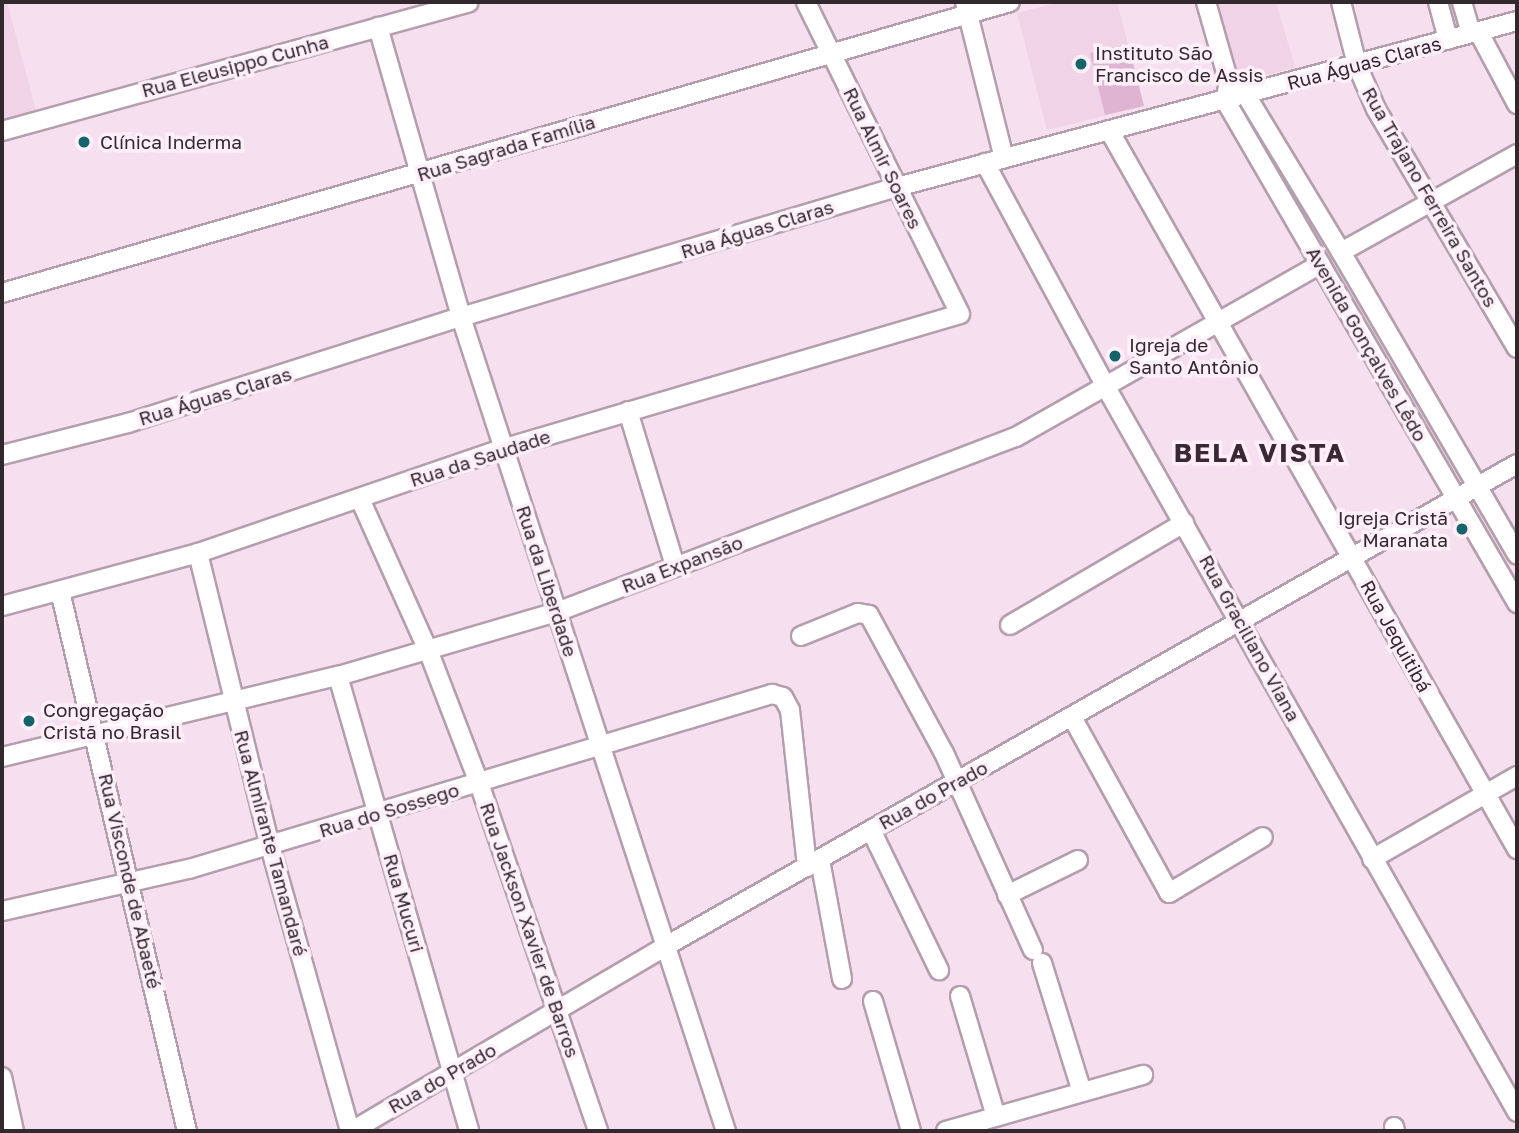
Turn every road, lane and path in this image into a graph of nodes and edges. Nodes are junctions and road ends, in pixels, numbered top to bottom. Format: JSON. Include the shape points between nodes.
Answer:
{"nodes":[{"id":1,"x":469,"y":2,"type":"edge"},
{"id":2,"x":806,"y":2,"type":"edge"},
{"id":3,"x":1010,"y":2,"type":"edge"},
{"id":4,"x":1206,"y":2,"type":"edge"},
{"id":5,"x":1340,"y":2,"type":"edge"},
{"id":6,"x":1438,"y":2,"type":"edge"},
{"id":7,"x":1462,"y":2,"type":"edge"},
{"id":8,"x":966,"y":7,"type":"edge"},
{"id":9,"x":1517,"y":22,"type":"edge"},
{"id":10,"x":378,"y":27,"type":"junction"},
{"id":11,"x":1474,"y":32,"type":"junction"},
{"id":12,"x":1448,"y":40,"type":"junction"},
{"id":13,"x":831,"y":51,"type":"junction"},
{"id":14,"x":1357,"y":65,"type":"junction"},
{"id":15,"x":1227,"y":91,"type":"junction"},
{"id":16,"x":1246,"y":94,"type":"junction"},
{"id":17,"x":1517,"y":104,"type":"edge"},
{"id":18,"x":1109,"y":130,"type":"junction"},
{"id":19,"x":2,"y":131,"type":"edge"},
{"id":20,"x":1517,"y":153,"type":"edge"},
{"id":21,"x":1004,"y":158,"type":"junction"},
{"id":22,"x":985,"y":163,"type":"junction"},
{"id":23,"x":419,"y":175,"type":"junction"},
{"id":24,"x":897,"y":187,"type":"junction"},
{"id":25,"x":1431,"y":201,"type":"junction"},
{"id":26,"x":1341,"y":252,"type":"junction"},
{"id":27,"x":1320,"y":264,"type":"junction"},
{"id":28,"x":2,"y":293,"type":"edge"},
{"id":29,"x":960,"y":314,"type":"joint"},
{"id":30,"x":461,"y":317,"type":"junction"},
{"id":31,"x":1219,"y":322,"type":"junction"},
{"id":32,"x":1517,"y":348,"type":"edge"},
{"id":33,"x":1107,"y":389,"type":"junction"},
{"id":34,"x":628,"y":411,"type":"junction"},
{"id":35,"x":505,"y":448,"type":"junction"},
{"id":36,"x":2,"y":455,"type":"edge"},
{"id":37,"x":1517,"y":464,"type":"edge"},
{"id":38,"x":1477,"y":487,"type":"junction"},
{"id":39,"x":360,"y":499,"type":"junction"},
{"id":40,"x":1457,"y":499,"type":"junction"},
{"id":41,"x":1184,"y":523,"type":"junction"},
{"id":42,"x":198,"y":553,"type":"junction"},
{"id":43,"x":1517,"y":555,"type":"edge"},
{"id":44,"x":1353,"y":558,"type":"junction"},
{"id":45,"x":675,"y":566,"type":"junction"},
{"id":46,"x":60,"y":591,"type":"junction"},
{"id":47,"x":1517,"y":603,"type":"edge"},
{"id":48,"x":2,"y":606,"type":"edge"},
{"id":49,"x":556,"y":612,"type":"junction"},
{"id":50,"x":1241,"y":621,"type":"junction"},
{"id":51,"x":1010,"y":625,"type":"dead end"},
{"id":52,"x":801,"y":636,"type":"dead end"},
{"id":53,"x":428,"y":650,"type":"junction"},
{"id":54,"x":338,"y":676,"type":"junction"},
{"id":55,"x":234,"y":700,"type":"junction"},
{"id":56,"x":1072,"y":717,"type":"junction"},
{"id":57,"x":95,"y":734,"type":"junction"},
{"id":58,"x":600,"y":747,"type":"junction"},
{"id":59,"x":2,"y":757,"type":"edge"},
{"id":60,"x":1517,"y":776,"type":"edge"},
{"id":61,"x":957,"y":781,"type":"junction"},
{"id":62,"x":479,"y":783,"type":"junction"},
{"id":63,"x":1485,"y":795,"type":"junction"},
{"id":64,"x":379,"y":814,"type":"junction"},
{"id":65,"x":871,"y":830,"type":"junction"},
{"id":66,"x":1263,"y":837,"type":"dead end"},
{"id":67,"x":270,"y":846,"type":"junction"},
{"id":68,"x":1517,"y":849,"type":"edge"},
{"id":69,"x":1372,"y":859,"type":"junction"},
{"id":70,"x":1078,"y":860,"type":"dead end"},
{"id":71,"x":814,"y":864,"type":"junction"},
{"id":72,"x":132,"y":882,"type":"junction"},
{"id":73,"x":1007,"y":895,"type":"junction"},
{"id":74,"x":2,"y":911,"type":"edge"},
{"id":75,"x":666,"y":946,"type":"junction"},
{"id":76,"x":939,"y":970,"type":"dead end"},
{"id":77,"x":842,"y":979,"type":"dead end"},
{"id":78,"x":960,"y":996,"type":"dead end"},
{"id":79,"x":873,"y":1001,"type":"dead end"},
{"id":80,"x":558,"y":1011,"type":"junction"},
{"id":81,"x":451,"y":1073,"type":"junction"},
{"id":82,"x":1143,"y":1075,"type":"dead end"},
{"id":83,"x":2,"y":1077,"type":"edge"},
{"id":84,"x":1082,"y":1092,"type":"junction"},
{"id":85,"x":1515,"y":1101,"type":"edge"},
{"id":86,"x":996,"y":1117,"type":"junction"},
{"id":87,"x":14,"y":1131,"type":"edge"},
{"id":88,"x":187,"y":1131,"type":"edge"},
{"id":89,"x":351,"y":1131,"type":"edge"},
{"id":90,"x":469,"y":1131,"type":"edge"},
{"id":91,"x":598,"y":1131,"type":"edge"},
{"id":92,"x":726,"y":1131,"type":"edge"},
{"id":93,"x":911,"y":1131,"type":"edge"},
{"id":94,"x":946,"y":1131,"type":"edge"}],
"edges":[{"from":1,"to":10,"type":"street","name":"Rua Eleusippo Cunha"},
{"from":2,"to":13,"type":"street","name":"Rua Almir Soares"},
{"from":3,"to":8,"type":"street","name":"Rua Sagrada Família"},
{"from":4,"to":15,"type":"street","name":"Avenida Gonçalves Lêdo"},
{"from":5,"to":14,"type":"street","name":"Rua Trajano Ferreira Santos"},
{"from":6,"to":12,"type":"street"},
{"from":7,"to":11,"type":"street"},
{"from":8,"to":13,"type":"street","name":"Rua Sagrada Família"},
{"from":8,"to":21,"type":"street"},
{"from":9,"to":11,"type":"street","name":"Rua Águas Claras"},
{"from":10,"to":19,"type":"street","name":"Rua Eleusippo Cunha"},
{"from":10,"to":23,"type":"street","name":"Rua da Liberdade"},
{"from":11,"to":12,"type":"street","name":"Rua Águas Claras"},
{"from":11,"to":17,"type":"street"},
{"from":12,"to":14,"type":"street","name":"Rua Águas Claras"},
{"from":13,"to":23,"type":"street","name":"Rua Sagrada Família"},
{"from":13,"to":24,"type":"street","name":"Rua Almir Soares"},
{"from":14,"to":16,"type":"street","name":"Rua Águas Claras"},
{"from":14,"to":25,"type":"street","name":"Rua Trajano Ferreira Santos","via":[[1376,109]]},
{"from":15,"to":16,"type":"street","name":"Rua Águas Claras"},
{"from":15,"to":18,"type":"street","name":"Rua Águas Claras"},
{"from":15,"to":27,"type":"street","name":"Avenida Gonçalves Lêdo"},
{"from":16,"to":26,"type":"street","name":"Avenida Gonçalves Lêdo"},
{"from":18,"to":21,"type":"street","name":"Rua Águas Claras"},
{"from":18,"to":31,"type":"street","name":"Rua Jequitibá"},
{"from":20,"to":25,"type":"street"},
{"from":21,"to":22,"type":"street","name":"Rua Águas Claras"},
{"from":22,"to":24,"type":"street","name":"Rua Águas Claras"},
{"from":22,"to":33,"type":"street","name":"Rua Graciliano Viana"},
{"from":23,"to":28,"type":"street","name":"Rua Sagrada Família"},
{"from":23,"to":30,"type":"street","name":"Rua da Liberdade"},
{"from":24,"to":29,"type":"street","name":"Rua Almir Soares"},
{"from":24,"to":30,"type":"street","name":"Rua Águas Claras"},
{"from":25,"to":26,"type":"street"},
{"from":25,"to":32,"type":"street","name":"Rua Trajano Ferreira Santos"},
{"from":26,"to":38,"type":"street","name":"Avenida Gonçalves Lêdo"},
{"from":27,"to":31,"type":"street","name":"Rua Expansão"},
{"from":27,"to":40,"type":"street","name":"Avenida Gonçalves Lêdo"},
{"from":29,"to":34,"type":"street","name":"Rua da Saudade"},
{"from":30,"to":35,"type":"street","name":"Rua da Liberdade"},
{"from":30,"to":36,"type":"street","name":"Rua Águas Claras","via":[[140,419]]},
{"from":31,"to":33,"type":"street","name":"Rua Expansão"},
{"from":31,"to":44,"type":"street","name":"Rua Jequitibá"},
{"from":33,"to":41,"type":"street","name":"Rua Graciliano Viana"},
{"from":33,"to":45,"type":"street","name":"Rua Expansão","via":[[1016,437]]},
{"from":34,"to":35,"type":"street","name":"Rua da Saudade"},
{"from":34,"to":45,"type":"street"},
{"from":35,"to":39,"type":"street","name":"Rua da Saudade"},
{"from":35,"to":49,"type":"street","name":"Rua da Liberdade"},
{"from":37,"to":38,"type":"street","name":"Rua do Prado"},
{"from":38,"to":40,"type":"street","name":"Rua do Prado"},
{"from":38,"to":43,"type":"street","name":"Avenida Gonçalves Lêdo"},
{"from":39,"to":42,"type":"street","name":"Rua da Saudade"},
{"from":39,"to":53,"type":"street","name":"Rua Jackson Xavier de Barros"},
{"from":40,"to":44,"type":"street","name":"Rua do Prado"},
{"from":40,"to":47,"type":"street","name":"Avenida Gonçalves Lêdo"},
{"from":41,"to":50,"type":"street","name":"Rua Graciliano Viana"},
{"from":41,"to":51,"type":"street"},
{"from":42,"to":46,"type":"street","name":"Rua da Saudade"},
{"from":42,"to":55,"type":"street","name":"Rua Almirante Tamandaré"},
{"from":44,"to":50,"type":"street","name":"Rua do Prado"},
{"from":44,"to":63,"type":"street","name":"Rua Jequitibá"},
{"from":45,"to":49,"type":"street","name":"Rua Expansão"},
{"from":46,"to":48,"type":"street","name":"Rua da Saudade"},
{"from":46,"to":57,"type":"street","name":"Rua Visconde de Abaeté"},
{"from":49,"to":53,"type":"street","name":"Rua Expansão"},
{"from":49,"to":58,"type":"street","name":"Rua da Liberdade"},
{"from":50,"to":56,"type":"street","name":"Rua do Prado"},
{"from":50,"to":69,"type":"street","name":"Rua Graciliano Viana"},
{"from":52,"to":61,"type":"street","via":[[858,613],[869,615]]},
{"from":53,"to":54,"type":"street","name":"Rua Expansão"},
{"from":53,"to":62,"type":"street","name":"Rua Jackson Xavier de Barros"},
{"from":54,"to":55,"type":"street","name":"Rua Expansão"},
{"from":54,"to":64,"type":"street","name":"Rua Mucuri"},
{"from":55,"to":57,"type":"street","name":"Rua Expansão"},
{"from":55,"to":67,"type":"street","name":"Rua Almirante Tamandaré"},
{"from":56,"to":61,"type":"street","name":"Rua do Prado"},
{"from":56,"to":66,"type":"street","via":[[1169,893],[1176,893]]},
{"from":57,"to":59,"type":"street","name":"Rua Expansão"},
{"from":57,"to":72,"type":"street","name":"Rua Visconde de Abaeté"},
{"from":58,"to":62,"type":"street","name":"Rua do Sossego"},
{"from":58,"to":71,"type":"street","name":"Rua do Sossego","via":[[772,694],[783,697],[790,710]]},
{"from":58,"to":75,"type":"street","name":"Rua da Liberdade"},
{"from":60,"to":63,"type":"street"},
{"from":61,"to":65,"type":"street","name":"Rua do Prado"},
{"from":61,"to":73,"type":"street"},
{"from":62,"to":64,"type":"street","name":"Rua do Sossego"},
{"from":62,"to":80,"type":"street","name":"Rua Jackson Xavier de Barros"},
{"from":63,"to":68,"type":"street","name":"Rua Jequitibá"},
{"from":63,"to":69,"type":"street"},
{"from":64,"to":67,"type":"street","name":"Rua do Sossego"},
{"from":64,"to":81,"type":"street","name":"Rua Mucuri"},
{"from":65,"to":71,"type":"street","name":"Rua do Prado"},
{"from":65,"to":76,"type":"street"},
{"from":67,"to":72,"type":"street","name":"Rua do Sossego"},
{"from":67,"to":89,"type":"street","name":"Rua Almirante Tamandaré"},
{"from":69,"to":85,"type":"street","name":"Rua Graciliano Viana"},
{"from":70,"to":73,"type":"street"},
{"from":71,"to":75,"type":"street","name":"Rua do Prado"},
{"from":71,"to":77,"type":"street"},
{"from":72,"to":74,"type":"street","name":"Rua do Sossego"},
{"from":72,"to":88,"type":"street","name":"Rua Visconde de Abaeté"},
{"from":73,"to":84,"type":"street","via":[[1038,956]]},
{"from":75,"to":80,"type":"street","name":"Rua do Prado"},
{"from":75,"to":92,"type":"street","name":"Rua da Liberdade"},
{"from":78,"to":86,"type":"street"},
{"from":79,"to":93,"type":"street"},
{"from":80,"to":81,"type":"street","name":"Rua do Prado"},
{"from":80,"to":91,"type":"street","name":"Rua Jackson Xavier de Barros"},
{"from":81,"to":89,"type":"street","name":"Rua do Prado"},
{"from":81,"to":90,"type":"street","name":"Rua Mucuri"},
{"from":82,"to":84,"type":"street"},
{"from":83,"to":87,"type":"street"},
{"from":84,"to":86,"type":"street"},
{"from":86,"to":94,"type":"street"}]}
